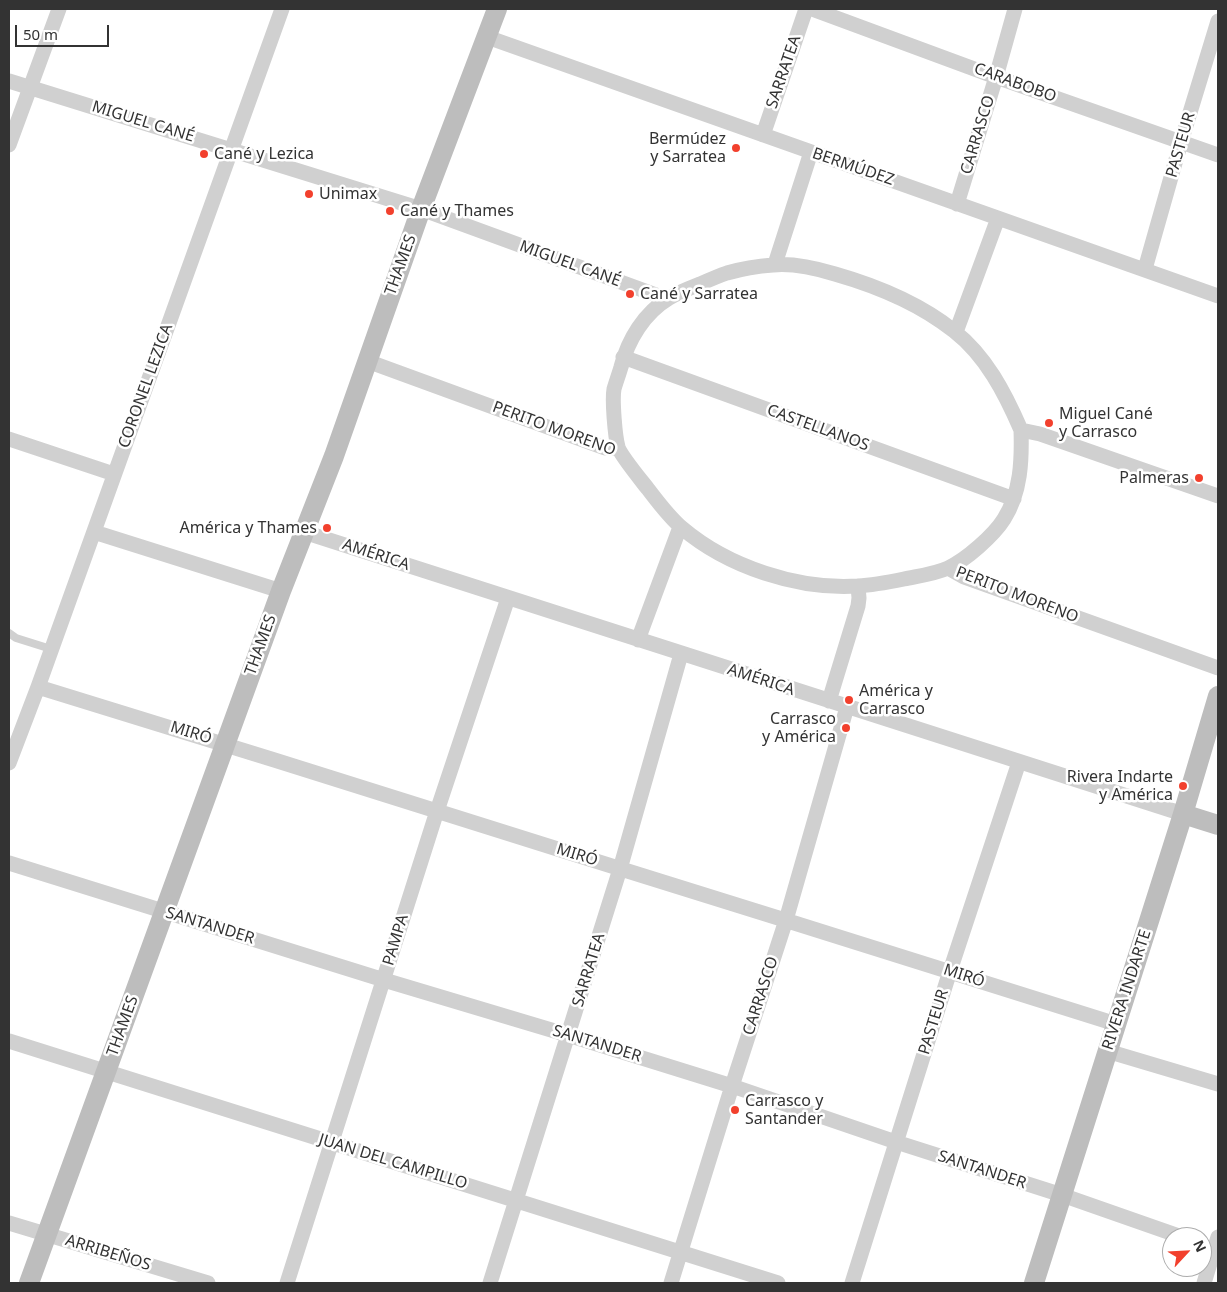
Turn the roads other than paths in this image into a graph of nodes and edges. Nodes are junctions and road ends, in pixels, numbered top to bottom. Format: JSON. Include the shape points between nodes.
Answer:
{"nodes":[{"id":1,"x":59,"y":9,"type":"edge"},
{"id":2,"x":282,"y":9,"type":"edge"},
{"id":3,"x":497,"y":9,"type":"edge"},
{"id":4,"x":806,"y":9,"type":"edge"},
{"id":5,"x":812,"y":9,"type":"edge"},
{"id":6,"x":1015,"y":9,"type":"edge"},
{"id":7,"x":1218,"y":21,"type":"edge"},
{"id":8,"x":487,"y":37,"type":"junction"},
{"id":9,"x":996,"y":77,"type":"junction"},
{"id":10,"x":9,"y":81,"type":"edge"},
{"id":11,"x":30,"y":87,"type":"junction"},
{"id":12,"x":763,"y":135,"type":"junction"},
{"id":13,"x":1181,"y":142,"type":"junction"},
{"id":14,"x":9,"y":145,"type":"edge"},
{"id":15,"x":231,"y":149,"type":"junction"},
{"id":16,"x":811,"y":152,"type":"junction"},
{"id":17,"x":1218,"y":155,"type":"edge"},
{"id":18,"x":956,"y":204,"type":"junction"},
{"id":19,"x":421,"y":209,"type":"junction"},
{"id":20,"x":998,"y":218,"type":"junction"},
{"id":21,"x":775,"y":264,"type":"junction"},
{"id":22,"x":1145,"y":269,"type":"junction"},
{"id":23,"x":1218,"y":296,"type":"edge"},
{"id":24,"x":667,"y":299,"type":"junction"},
{"id":25,"x":956,"y":332,"type":"junction"},
{"id":26,"x":623,"y":357,"type":"junction"},
{"id":27,"x":368,"y":361,"type":"junction"},
{"id":28,"x":1021,"y":430,"type":"junction"},
{"id":29,"x":9,"y":439,"type":"edge"},
{"id":30,"x":618,"y":448,"type":"junction"},
{"id":31,"x":114,"y":474,"type":"junction"},
{"id":32,"x":1218,"y":496,"type":"edge"},
{"id":33,"x":1014,"y":500,"type":"junction"},
{"id":34,"x":680,"y":527,"type":"junction"},
{"id":35,"x":94,"y":532,"type":"junction"},
{"id":36,"x":304,"y":532,"type":"junction"},
{"id":37,"x":948,"y":568,"type":"junction"},
{"id":38,"x":858,"y":586,"type":"junction"},
{"id":39,"x":281,"y":591,"type":"junction"},
{"id":40,"x":508,"y":598,"type":"junction"},
{"id":41,"x":9,"y":633,"type":"edge"},
{"id":42,"x":638,"y":640,"type":"junction"},
{"id":43,"x":52,"y":649,"type":"junction"},
{"id":44,"x":681,"y":654,"type":"junction"},
{"id":45,"x":1218,"y":668,"type":"edge"},
{"id":46,"x":38,"y":687,"type":"junction"},
{"id":47,"x":1218,"y":696,"type":"edge"},
{"id":48,"x":829,"y":701,"type":"junction"},
{"id":49,"x":847,"y":707,"type":"junction"},
{"id":50,"x":226,"y":744,"type":"junction"},
{"id":51,"x":1019,"y":762,"type":"junction"},
{"id":52,"x":9,"y":763,"type":"edge"},
{"id":53,"x":436,"y":811,"type":"junction"},
{"id":54,"x":1183,"y":814,"type":"junction"},
{"id":55,"x":1218,"y":825,"type":"edge"},
{"id":56,"x":9,"y":863,"type":"edge"},
{"id":57,"x":620,"y":869,"type":"junction"},
{"id":58,"x":165,"y":912,"type":"junction"},
{"id":59,"x":786,"y":920,"type":"junction"},
{"id":60,"x":950,"y":971,"type":"junction"},
{"id":61,"x":384,"y":980,"type":"junction"},
{"id":62,"x":1116,"y":1024,"type":"junction"},
{"id":63,"x":568,"y":1035,"type":"junction"},
{"id":64,"x":9,"y":1041,"type":"edge"},
{"id":65,"x":1107,"y":1051,"type":"junction"},
{"id":66,"x":106,"y":1072,"type":"junction"},
{"id":67,"x":1218,"y":1084,"type":"edge"},
{"id":68,"x":732,"y":1086,"type":"junction"},
{"id":69,"x":896,"y":1142,"type":"junction"},
{"id":70,"x":331,"y":1143,"type":"junction"},
{"id":71,"x":1062,"y":1195,"type":"junction"},
{"id":72,"x":516,"y":1200,"type":"junction"},
{"id":73,"x":9,"y":1223,"type":"edge"},
{"id":74,"x":1162,"y":1230,"type":"edge"},
{"id":75,"x":46,"y":1234,"type":"junction"},
{"id":76,"x":1213,"y":1245,"type":"edge"},
{"id":77,"x":681,"y":1252,"type":"junction"},
{"id":78,"x":28,"y":1283,"type":"edge"},
{"id":79,"x":208,"y":1283,"type":"edge"},
{"id":80,"x":287,"y":1283,"type":"edge"},
{"id":81,"x":490,"y":1283,"type":"edge"},
{"id":82,"x":671,"y":1283,"type":"edge"},
{"id":83,"x":778,"y":1283,"type":"edge"},
{"id":84,"x":852,"y":1283,"type":"edge"},
{"id":85,"x":1034,"y":1283,"type":"edge"},
{"id":86,"x":1204,"y":1283,"type":"edge"}],
"edges":[{"from":1,"to":11,"type":"street"},
{"from":2,"to":15,"type":"street","name":"CORONEL LEZICA"},
{"from":3,"to":8,"type":"street","name":"THAMES"},
{"from":4,"to":12,"type":"street","name":"SARRATEA"},
{"from":5,"to":9,"type":"street","name":"CARABOBO"},
{"from":6,"to":9,"type":"street","name":"CARRASCO"},
{"from":7,"to":13,"type":"street","name":"PASTEUR"},
{"from":8,"to":12,"type":"street","name":"BERMÚDEZ"},
{"from":8,"to":19,"type":"street","name":"THAMES"},
{"from":9,"to":13,"type":"street","name":"CARABOBO"},
{"from":9,"to":18,"type":"street","name":"CARRASCO"},
{"from":10,"to":11,"type":"street","name":"MIGUEL CANÉ"},
{"from":11,"to":14,"type":"street"},
{"from":11,"to":15,"type":"street","name":"MIGUEL CANÉ"},
{"from":12,"to":16,"type":"street","name":"BERMÚDEZ"},
{"from":13,"to":17,"type":"street","name":"CARABOBO"},
{"from":13,"to":22,"type":"street","name":"PASTEUR"},
{"from":15,"to":19,"type":"street","name":"MIGUEL CANÉ"},
{"from":15,"to":31,"type":"street","name":"CORONEL LEZICA"},
{"from":16,"to":18,"type":"street","name":"BERMÚDEZ"},
{"from":16,"to":21,"type":"street"},
{"from":18,"to":20,"type":"street","name":"BERMÚDEZ"},
{"from":19,"to":24,"type":"street","name":"MIGUEL CANÉ"},
{"from":19,"to":27,"type":"street","name":"THAMES"},
{"from":20,"to":22,"type":"street","name":"BERMÚDEZ"},
{"from":20,"to":25,"type":"street"},
{"from":21,"to":24,"type":"street","via":[[727,273]]},
{"from":21,"to":25,"type":"street","via":[[819,269],[862,282],[932,315]]},
{"from":22,"to":23,"type":"street","name":"BERMÚDEZ"},
{"from":24,"to":26,"type":"street","via":[[636,331]]},
{"from":25,"to":28,"type":"street","via":[[989,369]]},
{"from":26,"to":30,"type":"street","via":[[614,391]]},
{"from":26,"to":33,"type":"street","name":"CASTELLANOS"},
{"from":27,"to":30,"type":"street","name":"PERITO MORENO","via":[[605,448]]},
{"from":27,"to":36,"type":"street","name":"THAMES"},
{"from":28,"to":32,"type":"street"},
{"from":28,"to":33,"type":"street","via":[[1020,469]]},
{"from":29,"to":31,"type":"street"},
{"from":30,"to":34,"type":"street","name":"PERITO MORENO"},
{"from":31,"to":35,"type":"street","name":"CORONEL LEZICA"},
{"from":33,"to":37,"type":"street","via":[[998,529]]},
{"from":34,"to":38,"type":"street","name":"PERITO MORENO","via":[[723,556],[750,568],[812,584]]},
{"from":34,"to":42,"type":"street"},
{"from":35,"to":39,"type":"street"},
{"from":35,"to":43,"type":"street","name":"CORONEL LEZICA"},
{"from":36,"to":39,"type":"street","name":"THAMES"},
{"from":36,"to":40,"type":"street","name":"AMÉRICA"},
{"from":37,"to":38,"type":"street","name":"PERITO MORENO","via":[[912,578]]},
{"from":37,"to":45,"type":"street","name":"PERITO MORENO","via":[[964,577]]},
{"from":38,"to":48,"type":"street","via":[[858,606]]},
{"from":39,"to":50,"type":"street","name":"THAMES"},
{"from":40,"to":42,"type":"street","name":"AMÉRICA"},
{"from":40,"to":53,"type":"street","name":"PAMPA"},
{"from":41,"to":43,"type":"lane"},
{"from":42,"to":44,"type":"street","name":"AMÉRICA"},
{"from":43,"to":46,"type":"street","name":"CORONEL LEZICA"},
{"from":44,"to":48,"type":"street","name":"AMÉRICA"},
{"from":44,"to":57,"type":"street","name":"SARRATEA"},
{"from":46,"to":50,"type":"street","name":"MIRÓ"},
{"from":46,"to":52,"type":"street","name":"CORONEL LEZICA"},
{"from":47,"to":54,"type":"street","name":"RIVERA INDARTE"},
{"from":48,"to":49,"type":"street","name":"AMÉRICA"},
{"from":49,"to":51,"type":"street","name":"AMÉRICA"},
{"from":49,"to":59,"type":"street","name":"CARRASCO"},
{"from":50,"to":53,"type":"street","name":"MIRÓ"},
{"from":50,"to":58,"type":"street","name":"THAMES"},
{"from":51,"to":54,"type":"street","name":"AMÉRICA"},
{"from":51,"to":60,"type":"street","name":"PASTEUR"},
{"from":53,"to":57,"type":"street","name":"MIRÓ"},
{"from":53,"to":61,"type":"street","name":"PAMPA"},
{"from":54,"to":55,"type":"street","name":"AMÉRICA"},
{"from":54,"to":62,"type":"street","name":"RIVERA INDARTE"},
{"from":56,"to":58,"type":"street","name":"SANTANDER"},
{"from":57,"to":59,"type":"street","name":"MIRÓ"},
{"from":57,"to":63,"type":"street","name":"SARRATEA"},
{"from":58,"to":61,"type":"street","name":"SANTANDER"},
{"from":58,"to":66,"type":"street","name":"THAMES"},
{"from":59,"to":60,"type":"street","name":"MIRÓ"},
{"from":59,"to":68,"type":"street","name":"CARRASCO"},
{"from":60,"to":62,"type":"street","name":"MIRÓ"},
{"from":60,"to":69,"type":"street","name":"PASTEUR"},
{"from":61,"to":63,"type":"street","name":"SANTANDER"},
{"from":61,"to":70,"type":"street","name":"PAMPA"},
{"from":62,"to":65,"type":"street","name":"RIVERA INDARTE"},
{"from":63,"to":68,"type":"street","name":"SANTANDER"},
{"from":63,"to":72,"type":"street","name":"SARRATEA"},
{"from":64,"to":66,"type":"street","name":"JUAN DEL CAMPILLO"},
{"from":65,"to":67,"type":"street"},
{"from":65,"to":71,"type":"street","name":"RIVERA INDARTE"},
{"from":66,"to":70,"type":"street","name":"JUAN DEL CAMPILLO"},
{"from":66,"to":75,"type":"street","name":"THAMES"},
{"from":68,"to":69,"type":"street","name":"SANTANDER"},
{"from":68,"to":77,"type":"street","name":"CARRASCO"},
{"from":69,"to":71,"type":"street","name":"SANTANDER"},
{"from":69,"to":84,"type":"street","name":"PASTEUR"},
{"from":70,"to":72,"type":"street","name":"JUAN DEL CAMPILLO"},
{"from":70,"to":80,"type":"street","name":"PAMPA"},
{"from":71,"to":74,"type":"street","name":"SANTANDER"},
{"from":71,"to":85,"type":"street","name":"RIVERA INDARTE"},
{"from":72,"to":77,"type":"street","name":"JUAN DEL CAMPILLO"},
{"from":72,"to":81,"type":"street","name":"SARRATEA"},
{"from":73,"to":75,"type":"street","name":"ARRIBEÑOS"},
{"from":75,"to":78,"type":"street","name":"THAMES"},
{"from":75,"to":79,"type":"street","name":"ARRIBEÑOS"},
{"from":76,"to":86,"type":"street"},
{"from":77,"to":82,"type":"street","name":"CARRASCO"},
{"from":77,"to":83,"type":"street","name":"JUAN DEL CAMPILLO"}]}
